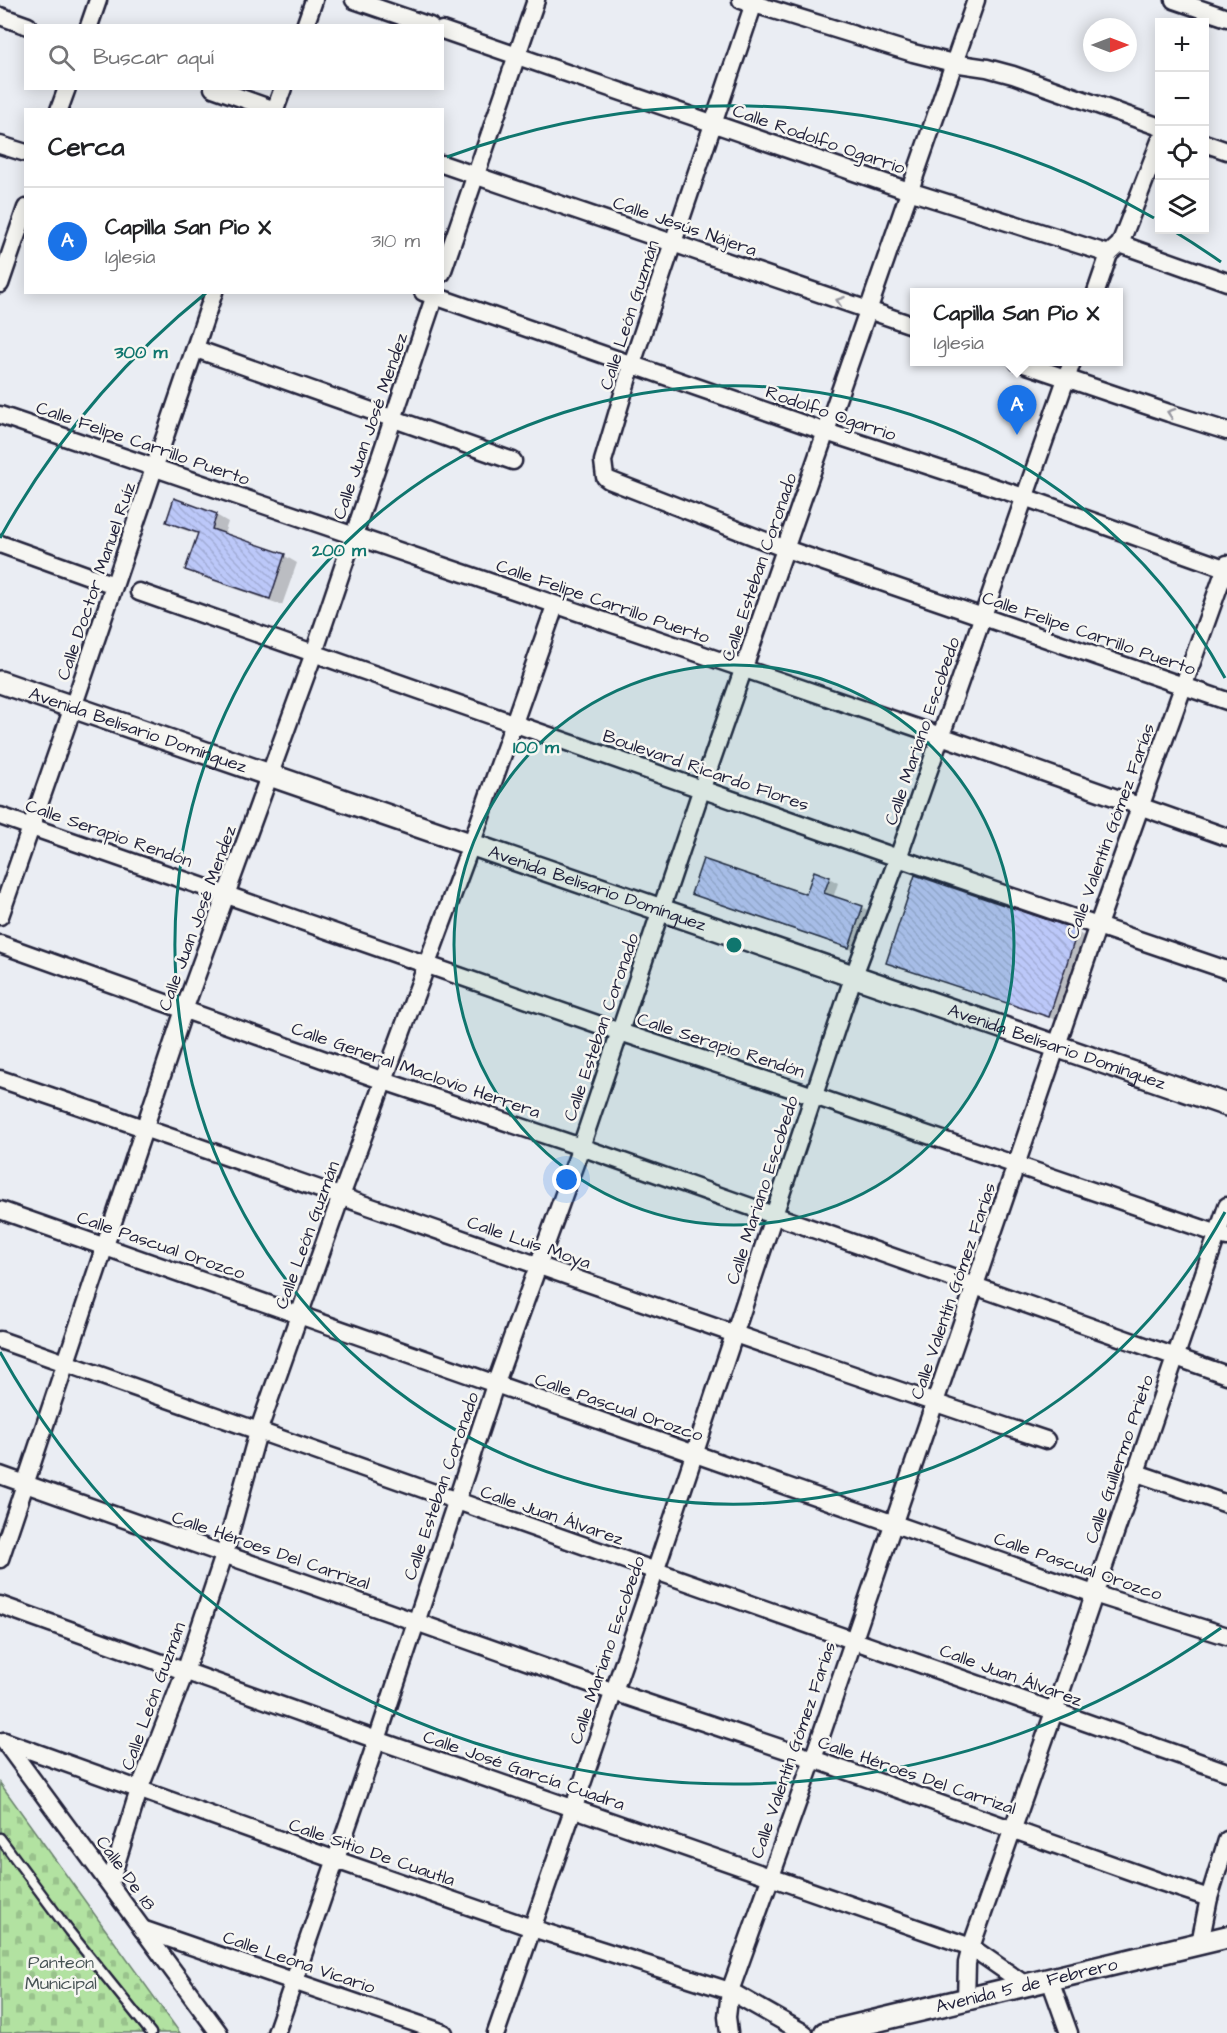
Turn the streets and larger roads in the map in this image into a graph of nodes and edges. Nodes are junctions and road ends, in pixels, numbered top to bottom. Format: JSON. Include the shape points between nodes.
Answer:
{"nodes":[{"id":1,"x":98,"y":0,"type":"edge"},
{"id":2,"x":314,"y":0,"type":"edge"},
{"id":3,"x":354,"y":0,"type":"edge"},
{"id":4,"x":536,"y":0,"type":"edge"},
{"id":5,"x":976,"y":0,"type":"edge"},
{"id":6,"x":1173,"y":0,"type":"edge"},
{"id":7,"x":750,"y":1,"type":"edge"},
{"id":8,"x":1206,"y":11,"type":"edge"},
{"id":9,"x":0,"y":16,"type":"edge"},
{"id":10,"x":1227,"y":18,"type":"edge"},
{"id":11,"x":90,"y":24,"type":"edge"},
{"id":12,"x":306,"y":24,"type":"edge"},
{"id":13,"x":424,"y":24,"type":"edge"},
{"id":14,"x":24,"y":25,"type":"edge"},
{"id":15,"x":444,"y":31,"type":"edge"},
{"id":16,"x":517,"y":55,"type":"junction"},
{"id":17,"x":953,"y":63,"type":"junction"},
{"id":18,"x":66,"y":90,"type":"edge"},
{"id":19,"x":219,"y":90,"type":"edge"},
{"id":20,"x":282,"y":90,"type":"edge"},
{"id":21,"x":60,"y":108,"type":"edge"},
{"id":22,"x":269,"y":108,"type":"edge"},
{"id":23,"x":276,"y":108,"type":"edge"},
{"id":24,"x":713,"y":123,"type":"junction"},
{"id":25,"x":1157,"y":126,"type":"edge"},
{"id":26,"x":0,"y":145,"type":"edge"},
{"id":27,"x":1209,"y":145,"type":"edge"},
{"id":28,"x":1227,"y":151,"type":"edge"},
{"id":29,"x":24,"y":152,"type":"edge"},
{"id":30,"x":1155,"y":153,"type":"edge"},
{"id":31,"x":444,"y":165,"type":"edge"},
{"id":32,"x":476,"y":175,"type":"junction"},
{"id":33,"x":909,"y":191,"type":"junction"},
{"id":34,"x":24,"y":214,"type":"edge"},
{"id":35,"x":674,"y":242,"type":"junction"},
{"id":36,"x":1115,"y":249,"type":"junction"},
{"id":37,"x":444,"y":267,"type":"edge"},
{"id":38,"x":0,"y":282,"type":"edge"},
{"id":39,"x":1227,"y":282,"type":"edge"},
{"id":40,"x":1098,"y":288,"type":"edge"},
{"id":41,"x":213,"y":294,"type":"edge"},
{"id":42,"x":431,"y":294,"type":"edge"},
{"id":43,"x":868,"y":310,"type":"junction"},
{"id":44,"x":910,"y":324,"type":"edge"},
{"id":45,"x":196,"y":349,"type":"junction"},
{"id":46,"x":632,"y":364,"type":"junction"},
{"id":47,"x":1030,"y":366,"type":"edge"},
{"id":48,"x":1070,"y":366,"type":"edge"},
{"id":49,"x":1066,"y":378,"type":"junction"},
{"id":50,"x":0,"y":415,"type":"edge"},
{"id":51,"x":393,"y":418,"type":"junction"},
{"id":52,"x":1227,"y":430,"type":"edge"},
{"id":53,"x":826,"y":432,"type":"junction"},
{"id":54,"x":513,"y":460,"type":"dead end"},
{"id":55,"x":155,"y":468,"type":"junction"},
{"id":56,"x":603,"y":473,"type":"joint"},
{"id":57,"x":1024,"y":497,"type":"junction"},
{"id":58,"x":353,"y":536,"type":"junction"},
{"id":59,"x":0,"y":544,"type":"edge"},
{"id":60,"x":786,"y":549,"type":"junction"},
{"id":61,"x":1226,"y":567,"type":"edge"},
{"id":62,"x":114,"y":585,"type":"junction"},
{"id":63,"x":139,"y":592,"type":"dead end"},
{"id":64,"x":555,"y":606,"type":"junction"},
{"id":65,"x":982,"y":617,"type":"junction"},
{"id":66,"x":314,"y":653,"type":"junction"},
{"id":67,"x":744,"y":669,"type":"junction"},
{"id":68,"x":0,"y":681,"type":"edge"},
{"id":69,"x":1183,"y":685,"type":"junction"},
{"id":70,"x":1227,"y":701,"type":"edge"},
{"id":71,"x":73,"y":708,"type":"junction"},
{"id":72,"x":514,"y":723,"type":"junction"},
{"id":73,"x":941,"y":736,"type":"junction"},
{"id":74,"x":270,"y":774,"type":"junction"},
{"id":75,"x":702,"y":788,"type":"junction"},
{"id":76,"x":1140,"y":807,"type":"junction"},
{"id":77,"x":0,"y":816,"type":"edge"},
{"id":78,"x":31,"y":827,"type":"junction"},
{"id":79,"x":1227,"y":837,"type":"edge"},
{"id":80,"x":471,"y":845,"type":"junction"},
{"id":81,"x":898,"y":858,"type":"junction"},
{"id":82,"x":225,"y":894,"type":"junction"},
{"id":83,"x":662,"y":910,"type":"junction"},
{"id":84,"x":0,"y":916,"type":"edge"},
{"id":85,"x":1098,"y":924,"type":"junction"},
{"id":86,"x":0,"y":944,"type":"edge"},
{"id":87,"x":428,"y":964,"type":"junction"},
{"id":88,"x":1227,"y":970,"type":"edge"},
{"id":89,"x":855,"y":975,"type":"junction"},
{"id":90,"x":184,"y":1010,"type":"junction"},
{"id":91,"x":620,"y":1032,"type":"junction"},
{"id":92,"x":1056,"y":1046,"type":"junction"},
{"id":93,"x":0,"y":1079,"type":"edge"},
{"id":94,"x":384,"y":1081,"type":"junction"},
{"id":95,"x":814,"y":1096,"type":"junction"},
{"id":96,"x":1227,"y":1105,"type":"edge"},
{"id":97,"x":144,"y":1128,"type":"junction"},
{"id":98,"x":581,"y":1147,"type":"junction"},
{"id":99,"x":1017,"y":1165,"type":"junction"},
{"id":100,"x":341,"y":1196,"type":"junction"},
{"id":101,"x":1227,"y":1206,"type":"edge"},
{"id":102,"x":0,"y":1210,"type":"edge"},
{"id":103,"x":776,"y":1215,"type":"junction"},
{"id":104,"x":1222,"y":1235,"type":"edge"},
{"id":105,"x":106,"y":1246,"type":"junction"},
{"id":106,"x":538,"y":1266,"type":"junction"},
{"id":107,"x":975,"y":1286,"type":"junction"},
{"id":108,"x":300,"y":1314,"type":"junction"},
{"id":109,"x":735,"y":1333,"type":"junction"},
{"id":110,"x":0,"y":1340,"type":"edge"},
{"id":111,"x":1174,"y":1357,"type":"junction"},
{"id":112,"x":67,"y":1364,"type":"junction"},
{"id":113,"x":1227,"y":1375,"type":"edge"},
{"id":114,"x":495,"y":1385,"type":"junction"},
{"id":115,"x":935,"y":1403,"type":"junction"},
{"id":116,"x":258,"y":1432,"type":"junction"},
{"id":117,"x":1046,"y":1440,"type":"dead end"},
{"id":118,"x":694,"y":1454,"type":"junction"},
{"id":119,"x":1134,"y":1472,"type":"junction"},
{"id":120,"x":0,"y":1474,"type":"edge"},
{"id":121,"x":26,"y":1484,"type":"junction"},
{"id":122,"x":456,"y":1502,"type":"junction"},
{"id":123,"x":1227,"y":1504,"type":"edge"},
{"id":124,"x":893,"y":1522,"type":"junction"},
{"id":125,"x":224,"y":1555,"type":"junction"},
{"id":126,"x":0,"y":1559,"type":"edge"},
{"id":127,"x":655,"y":1572,"type":"junction"},
{"id":128,"x":1094,"y":1594,"type":"junction"},
{"id":129,"x":0,"y":1605,"type":"edge"},
{"id":130,"x":416,"y":1621,"type":"junction"},
{"id":131,"x":1227,"y":1636,"type":"edge"},
{"id":132,"x":853,"y":1639,"type":"junction"},
{"id":133,"x":185,"y":1672,"type":"junction"},
{"id":134,"x":614,"y":1692,"type":"junction"},
{"id":135,"x":1054,"y":1712,"type":"junction"},
{"id":136,"x":2,"y":1738,"type":"edge"},
{"id":137,"x":377,"y":1740,"type":"junction"},
{"id":138,"x":813,"y":1759,"type":"junction"},
{"id":139,"x":1227,"y":1772,"type":"edge"},
{"id":140,"x":139,"y":1790,"type":"junction"},
{"id":141,"x":572,"y":1808,"type":"junction"},
{"id":142,"x":1013,"y":1830,"type":"junction"},
{"id":143,"x":1227,"y":1839,"type":"edge"},
{"id":144,"x":336,"y":1860,"type":"junction"},
{"id":145,"x":770,"y":1876,"type":"junction"},
{"id":146,"x":110,"y":1883,"type":"junction"},
{"id":147,"x":1209,"y":1898,"type":"junction"},
{"id":148,"x":532,"y":1928,"type":"junction"},
{"id":149,"x":142,"y":1929,"type":"junction"},
{"id":150,"x":1227,"y":1937,"type":"edge"},
{"id":151,"x":1200,"y":1943,"type":"junction"},
{"id":152,"x":971,"y":1947,"type":"junction"},
{"id":153,"x":293,"y":1980,"type":"junction"},
{"id":154,"x":1050,"y":1980,"type":"junction"},
{"id":155,"x":1028,"y":1986,"type":"junction"},
{"id":156,"x":730,"y":1991,"type":"junction"},
{"id":157,"x":966,"y":2000,"type":"junction"},
{"id":158,"x":848,"y":2030,"type":"edge"},
{"id":159,"x":219,"y":2033,"type":"edge"},
{"id":160,"x":276,"y":2033,"type":"edge"},
{"id":161,"x":444,"y":2033,"type":"edge"},
{"id":162,"x":496,"y":2033,"type":"edge"},
{"id":163,"x":729,"y":2033,"type":"edge"},
{"id":164,"x":804,"y":2033,"type":"edge"},
{"id":165,"x":825,"y":2033,"type":"edge"},
{"id":166,"x":1069,"y":2033,"type":"edge"}],
"edges":[{"from":1,"to":11,"type":"street"},
{"from":2,"to":12,"type":"street"},
{"from":3,"to":13,"type":"street"},
{"from":4,"to":16,"type":"street"},
{"from":5,"to":17,"type":"street","name":"Calle Esteban Coronado"},
{"from":6,"to":8,"type":"street"},
{"from":7,"to":17,"type":"street"},
{"from":7,"to":24,"type":"street","name":"Calle León Guzmán"},
{"from":8,"to":10,"type":"street"},
{"from":9,"to":14,"type":"street"},
{"from":15,"to":16,"type":"street","name":"Calle Rodolfo Ogarrio"},
{"from":16,"to":24,"type":"street","name":"Calle Rodolfo Ogarrio"},
{"from":16,"to":32,"type":"street"},
{"from":17,"to":25,"type":"street","via":[[1013,75]]},
{"from":17,"to":33,"type":"street","name":"Calle Esteban Coronado"},
{"from":18,"to":21,"type":"street"},
{"from":19,"to":22,"type":"street"},
{"from":20,"to":23,"type":"street"},
{"from":24,"to":33,"type":"street","name":"Calle Rodolfo Ogarrio"},
{"from":24,"to":35,"type":"street","name":"Calle León Guzmán"},
{"from":26,"to":29,"type":"street"},
{"from":27,"to":28,"type":"street"},
{"from":30,"to":36,"type":"street"},
{"from":31,"to":32,"type":"street","name":"Calle Jesús Nájera"},
{"from":32,"to":35,"type":"street","name":"Calle Jesús Nájera"},
{"from":32,"to":37,"type":"street"},
{"from":33,"to":36,"type":"street","name":"Calle Rodolfo Ogarrio"},
{"from":33,"to":43,"type":"street","name":"Calle Esteban Coronado"},
{"from":34,"to":38,"type":"street"},
{"from":43,"to":35,"type":"street","name":"Calle Jesús Nájera","one_way":true},
{"from":35,"to":46,"type":"street","name":"Calle León Guzmán"},
{"from":36,"to":39,"type":"street","name":"Calle Rodolfo Ogarrio"},
{"from":36,"to":40,"type":"street"},
{"from":41,"to":45,"type":"street","name":"Calle Doctor Manuel Ruíz"},
{"from":42,"to":46,"type":"street","name":"Rodolfo Ogarrio"},
{"from":42,"to":51,"type":"street","name":"Calle Juan José Mendez"},
{"from":43,"to":44,"type":"street","name":"Calle Jesús Nájera"},
{"from":43,"to":53,"type":"street","name":"Calle Esteban Coronado"},
{"from":45,"to":51,"type":"street"},
{"from":45,"to":55,"type":"street","name":"Calle Doctor Manuel Ruíz"},
{"from":46,"to":53,"type":"street","name":"Rodolfo Ogarrio"},
{"from":46,"to":56,"type":"street","name":"Calle León Guzmán","via":[[603,461]]},
{"from":47,"to":49,"type":"street"},
{"from":48,"to":49,"type":"street","name":"Calle Mariano Escobedo"},
{"from":52,"to":49,"type":"street","one_way":true},
{"from":49,"to":57,"type":"street","name":"Calle Mariano Escobedo"},
{"from":50,"to":55,"type":"street","name":"Calle Felipe Carrillo Puerto"},
{"from":51,"to":54,"type":"street"},
{"from":51,"to":58,"type":"street","name":"Calle Juan José Mendez"},
{"from":53,"to":57,"type":"street","name":"Rodolfo Ogarrio"},
{"from":53,"to":60,"type":"street","name":"Calle Esteban Coronado"},
{"from":55,"to":58,"type":"street","name":"Calle Felipe Carrillo Puerto"},
{"from":55,"to":62,"type":"street","name":"Calle Doctor Manuel Ruíz"},
{"from":56,"to":60,"type":"street","name":"Calle Felipe Carrillo Puerto","via":[[609,480]]},
{"from":57,"to":61,"type":"street","name":"Rodolfo Ogarrio"},
{"from":57,"to":65,"type":"street","name":"Calle Mariano Escobedo"},
{"from":58,"to":64,"type":"street","name":"Calle Felipe Carrillo Puerto"},
{"from":58,"to":66,"type":"street","name":"Calle Juan José Mendez"},
{"from":59,"to":62,"type":"street"},
{"from":60,"to":65,"type":"street","name":"Calle Felipe Carrillo Puerto"},
{"from":60,"to":67,"type":"street","name":"Calle Esteban Coronado"},
{"from":61,"to":69,"type":"street","name":"Calle Valentín Gómez Farías"},
{"from":62,"to":71,"type":"street","name":"Calle Doctor Manuel Ruíz"},
{"from":63,"to":66,"type":"street","name":"Boulevard Ricardo Flores"},
{"from":64,"to":67,"type":"street","name":"Calle Felipe Carrillo Puerto"},
{"from":64,"to":72,"type":"street","name":"Calle León Guzmán"},
{"from":65,"to":69,"type":"street","name":"Calle Felipe Carrillo Puerto"},
{"from":65,"to":73,"type":"street","name":"Calle Mariano Escobedo"},
{"from":66,"to":72,"type":"street","name":"Boulevard Ricardo Flores"},
{"from":66,"to":74,"type":"street","name":"Calle Juan José Mendez"},
{"from":67,"to":73,"type":"street","name":"Calle Felipe Carrillo Puerto"},
{"from":67,"to":75,"type":"street","name":"Calle Esteban Coronado"},
{"from":68,"to":71,"type":"street","name":"Avenida Belisario Domínguez"},
{"from":69,"to":70,"type":"street","name":"Calle Felipe Carrillo Puerto"},
{"from":69,"to":76,"type":"street","name":"Calle Valentín Gómez Farías"},
{"from":71,"to":74,"type":"street","name":"Avenida Belisario Domínguez"},
{"from":71,"to":78,"type":"street","name":"Calle Doctor Manuel Ruíz"},
{"from":72,"to":75,"type":"street","name":"Boulevard Ricardo Flores"},
{"from":72,"to":80,"type":"street","name":"Calle León Guzmán"},
{"from":73,"to":76,"type":"street","name":"Calle Felipe Carrillo Puerto"},
{"from":73,"to":81,"type":"street","name":"Calle Mariano Escobedo"},
{"from":74,"to":80,"type":"street","name":"Avenida Belisario Domínguez"},
{"from":74,"to":82,"type":"street","name":"Calle Juan José Mendez"},
{"from":75,"to":81,"type":"street","name":"Boulevard Ricardo Flores"},
{"from":75,"to":83,"type":"street","name":"Calle Esteban Coronado"},
{"from":76,"to":79,"type":"street","name":"Calle Felipe Carrillo Puerto"},
{"from":76,"to":85,"type":"street","name":"Calle Valentín Gómez Farías"},
{"from":77,"to":78,"type":"street","name":"Calle Serapio Rendón"},
{"from":78,"to":82,"type":"street","name":"Calle Serapio Rendón"},
{"from":78,"to":84,"type":"street","name":"Calle Doctor Manuel Ruíz"},
{"from":80,"to":83,"type":"street","name":"Avenida Belisario Domínguez"},
{"from":80,"to":87,"type":"street","name":"Calle León Guzmán"},
{"from":81,"to":85,"type":"street","name":"Boulevard Ricardo Flores"},
{"from":81,"to":89,"type":"street","name":"Calle Mariano Escobedo"},
{"from":82,"to":87,"type":"street","name":"Calle Serapio Rendón"},
{"from":82,"to":90,"type":"street","name":"Calle Juan José Mendez"},
{"from":83,"to":89,"type":"street","name":"Avenida Belisario Domínguez"},
{"from":83,"to":91,"type":"street","name":"Calle Esteban Coronado"},
{"from":85,"to":88,"type":"street","name":"Boulevard Ricardo Flores"},
{"from":85,"to":92,"type":"street","name":"Calle Valentín Gómez Farías"},
{"from":86,"to":90,"type":"street","name":"Calle General Maclovio Herrera"},
{"from":87,"to":91,"type":"street","name":"Calle Serapio Rendón"},
{"from":87,"to":94,"type":"street","name":"Calle León Guzmán"},
{"from":89,"to":92,"type":"street","name":"Avenida Belisario Domínguez"},
{"from":89,"to":95,"type":"street","name":"Calle Mariano Escobedo"},
{"from":90,"to":94,"type":"street","name":"Calle General Maclovio Herrera"},
{"from":90,"to":97,"type":"street","name":"Calle Juan José Mendez"},
{"from":91,"to":95,"type":"street","name":"Calle Serapio Rendón"},
{"from":91,"to":98,"type":"street","name":"Calle Esteban Coronado"},
{"from":92,"to":96,"type":"street","name":"Avenida Belisario Domínguez"},
{"from":92,"to":99,"type":"street","name":"Calle Valentín Gómez Farías"},
{"from":93,"to":97,"type":"street","name":"Calle Luis Moya"},
{"from":94,"to":98,"type":"street","name":"Calle General Maclovio Herrera"},
{"from":94,"to":100,"type":"street","name":"Calle León Guzmán"},
{"from":95,"to":99,"type":"street","name":"Calle Serapio Rendón"},
{"from":95,"to":103,"type":"street","name":"Calle Mariano Escobedo"},
{"from":97,"to":100,"type":"street","name":"Calle Luis Moya"},
{"from":97,"to":105,"type":"street","name":"Calle Juan José Mendez"},
{"from":98,"to":103,"type":"street","name":"Calle General Maclovio Herrera"},
{"from":98,"to":106,"type":"street","name":"Calle Esteban Coronado"},
{"from":99,"to":104,"type":"street","name":"Calle Serapio Rendón"},
{"from":99,"to":107,"type":"street","name":"Calle Valentín Gómez Farías"},
{"from":100,"to":106,"type":"street","name":"Calle Luis Moya"},
{"from":100,"to":108,"type":"street","name":"Calle León Guzmán"},
{"from":101,"to":104,"type":"street","name":"Calle Guillermo Prieto"},
{"from":102,"to":105,"type":"street","name":"Calle Pascual Orozco"},
{"from":103,"to":107,"type":"street","name":"Calle General Maclovio Herrera"},
{"from":103,"to":109,"type":"street","name":"Calle Mariano Escobedo"},
{"from":104,"to":111,"type":"street","name":"Calle Guillermo Prieto"},
{"from":105,"to":108,"type":"street","name":"Calle Pascual Orozco"},
{"from":105,"to":112,"type":"street","name":"Calle Juan José Mendez"},
{"from":106,"to":109,"type":"street","name":"Calle Luis Moya"},
{"from":106,"to":114,"type":"street","name":"Calle Esteban Coronado"},
{"from":107,"to":111,"type":"street","name":"Calle General Maclovio Herrera"},
{"from":107,"to":115,"type":"street","name":"Calle Valentín Gómez Farías"},
{"from":108,"to":114,"type":"street","name":"Calle Pascual Orozco"},
{"from":108,"to":116,"type":"street","name":"Calle León Guzmán"},
{"from":109,"to":115,"type":"street","name":"Calle Luis Moya"},
{"from":109,"to":118,"type":"street","name":"Calle Mariano Escobedo"},
{"from":110,"to":112,"type":"street","name":"Calle Juan Álvarez"},
{"from":111,"to":113,"type":"street","name":"Calle General Maclovio Herrera"},
{"from":111,"to":119,"type":"street","name":"Calle Guillermo Prieto"},
{"from":112,"to":116,"type":"street","name":"Calle Juan Álvarez"},
{"from":112,"to":121,"type":"street","name":"Calle Juan José Mendez"},
{"from":114,"to":118,"type":"street","name":"Calle Pascual Orozco"},
{"from":114,"to":122,"type":"street","name":"Calle Esteban Coronado"},
{"from":115,"to":117,"type":"street","name":"Calle Luis Moya"},
{"from":115,"to":124,"type":"street","name":"Calle Valentín Gómez Farías"},
{"from":116,"to":122,"type":"street","name":"Calle Juan Álvarez"},
{"from":116,"to":125,"type":"street","name":"Calle León Guzmán"},
{"from":118,"to":124,"type":"street","name":"Calle Pascual Orozco"},
{"from":118,"to":127,"type":"street","name":"Calle Mariano Escobedo"},
{"from":119,"to":123,"type":"street"},
{"from":119,"to":128,"type":"street","name":"Calle Guillermo Prieto"},
{"from":120,"to":121,"type":"street","name":"Calle Héroes Del Carrizal"},
{"from":121,"to":125,"type":"street","name":"Calle Héroes Del Carrizal"},
{"from":121,"to":126,"type":"street","name":"Calle Juan José Mendez"},
{"from":122,"to":127,"type":"street","name":"Calle Juan Álvarez"},
{"from":122,"to":130,"type":"street","name":"Calle Esteban Coronado"},
{"from":124,"to":128,"type":"street","name":"Calle Pascual Orozco"},
{"from":124,"to":132,"type":"street","name":"Calle Valentín Gómez Farías"},
{"from":125,"to":130,"type":"street","name":"Calle Héroes Del Carrizal"},
{"from":125,"to":133,"type":"street","name":"Calle León Guzmán"},
{"from":127,"to":132,"type":"street","name":"Calle Juan Álvarez"},
{"from":127,"to":134,"type":"street","name":"Calle Mariano Escobedo"},
{"from":128,"to":131,"type":"street","name":"Calle Pascual Orozco"},
{"from":128,"to":135,"type":"street","name":"Calle Guillermo Prieto"},
{"from":129,"to":133,"type":"street","name":"Calle José García Cuadra"},
{"from":130,"to":134,"type":"street","name":"Calle Héroes Del Carrizal"},
{"from":130,"to":137,"type":"street","name":"Calle Esteban Coronado"},
{"from":132,"to":135,"type":"street","name":"Calle Juan Álvarez"},
{"from":132,"to":138,"type":"street","name":"Calle Valentín Gómez Farías"},
{"from":133,"to":137,"type":"street","name":"Calle José García Cuadra"},
{"from":133,"to":140,"type":"street","name":"Calle León Guzmán"},
{"from":134,"to":138,"type":"street","name":"Calle Héroes Del Carrizal"},
{"from":134,"to":141,"type":"street","name":"Calle Mariano Escobedo"},
{"from":135,"to":139,"type":"street","name":"Calle Juan Álvarez"},
{"from":135,"to":142,"type":"street","name":"Calle Guillermo Prieto"},
{"from":136,"to":140,"type":"street","name":"Calle Sitio De Cuautla"},
{"from":136,"to":146,"type":"street","name":"Calle De 18"},
{"from":137,"to":141,"type":"street","name":"Calle José García Cuadra"},
{"from":137,"to":144,"type":"street","name":"Calle Esteban Coronado"},
{"from":138,"to":142,"type":"street","name":"Calle Héroes Del Carrizal"},
{"from":138,"to":145,"type":"street","name":"Calle Valentín Gómez Farías"},
{"from":140,"to":144,"type":"street","name":"Calle Sitio De Cuautla"},
{"from":140,"to":146,"type":"street","name":"Calle León Guzmán"},
{"from":141,"to":145,"type":"street","name":"Calle José García Cuadra"},
{"from":141,"to":148,"type":"street","name":"Calle Mariano Escobedo"},
{"from":142,"to":147,"type":"street","name":"Calle Héroes Del Carrizal"},
{"from":142,"to":152,"type":"street","name":"Calle Guillermo Prieto"},
{"from":143,"to":147,"type":"street"},
{"from":144,"to":148,"type":"street","name":"Calle Sitio De Cuautla"},
{"from":144,"to":153,"type":"street","name":"Calle Esteban Coronado"},
{"from":145,"to":152,"type":"street","name":"Calle José García Cuadra"},
{"from":145,"to":156,"type":"street","name":"Calle Valentín Gómez Farías"},
{"from":146,"to":149,"type":"street","name":"Calle De 18"},
{"from":147,"to":151,"type":"street"},
{"from":148,"to":156,"type":"street","name":"Calle Sitio De Cuautla"},
{"from":148,"to":162,"type":"street","name":"Calle Mariano Escobedo"},
{"from":149,"to":153,"type":"street","name":"Calle Leona Vicario"},
{"from":149,"to":159,"type":"street","name":"Calle De 18"},
{"from":150,"to":151,"type":"street","name":"Avenida 5 de Febrero"},
{"from":151,"to":154,"type":"street","name":"Avenida 5 de Febrero"},
{"from":152,"to":155,"type":"street","name":"Calle José García Cuadra"},
{"from":152,"to":157,"type":"street","name":"Calle Guillermo Prieto"},
{"from":153,"to":160,"type":"street","name":"Calle Esteban Coronado"},
{"from":153,"to":161,"type":"street","name":"Calle Leona Vicario"},
{"from":154,"to":155,"type":"street","name":"Avenida 5 de Febrero"},
{"from":154,"to":166,"type":"street"},
{"from":155,"to":157,"type":"street","name":"Avenida 5 de Febrero"},
{"from":156,"to":163,"type":"street","name":"Calle Valentín Gómez Farías"},
{"from":156,"to":164,"type":"street","name":"Calle Sitio De Cuautla"},
{"from":157,"to":158,"type":"street","name":"Avenida 5 de Febrero"},
{"from":158,"to":165,"type":"street","name":"Avenida 5 de Febrero"}]}
